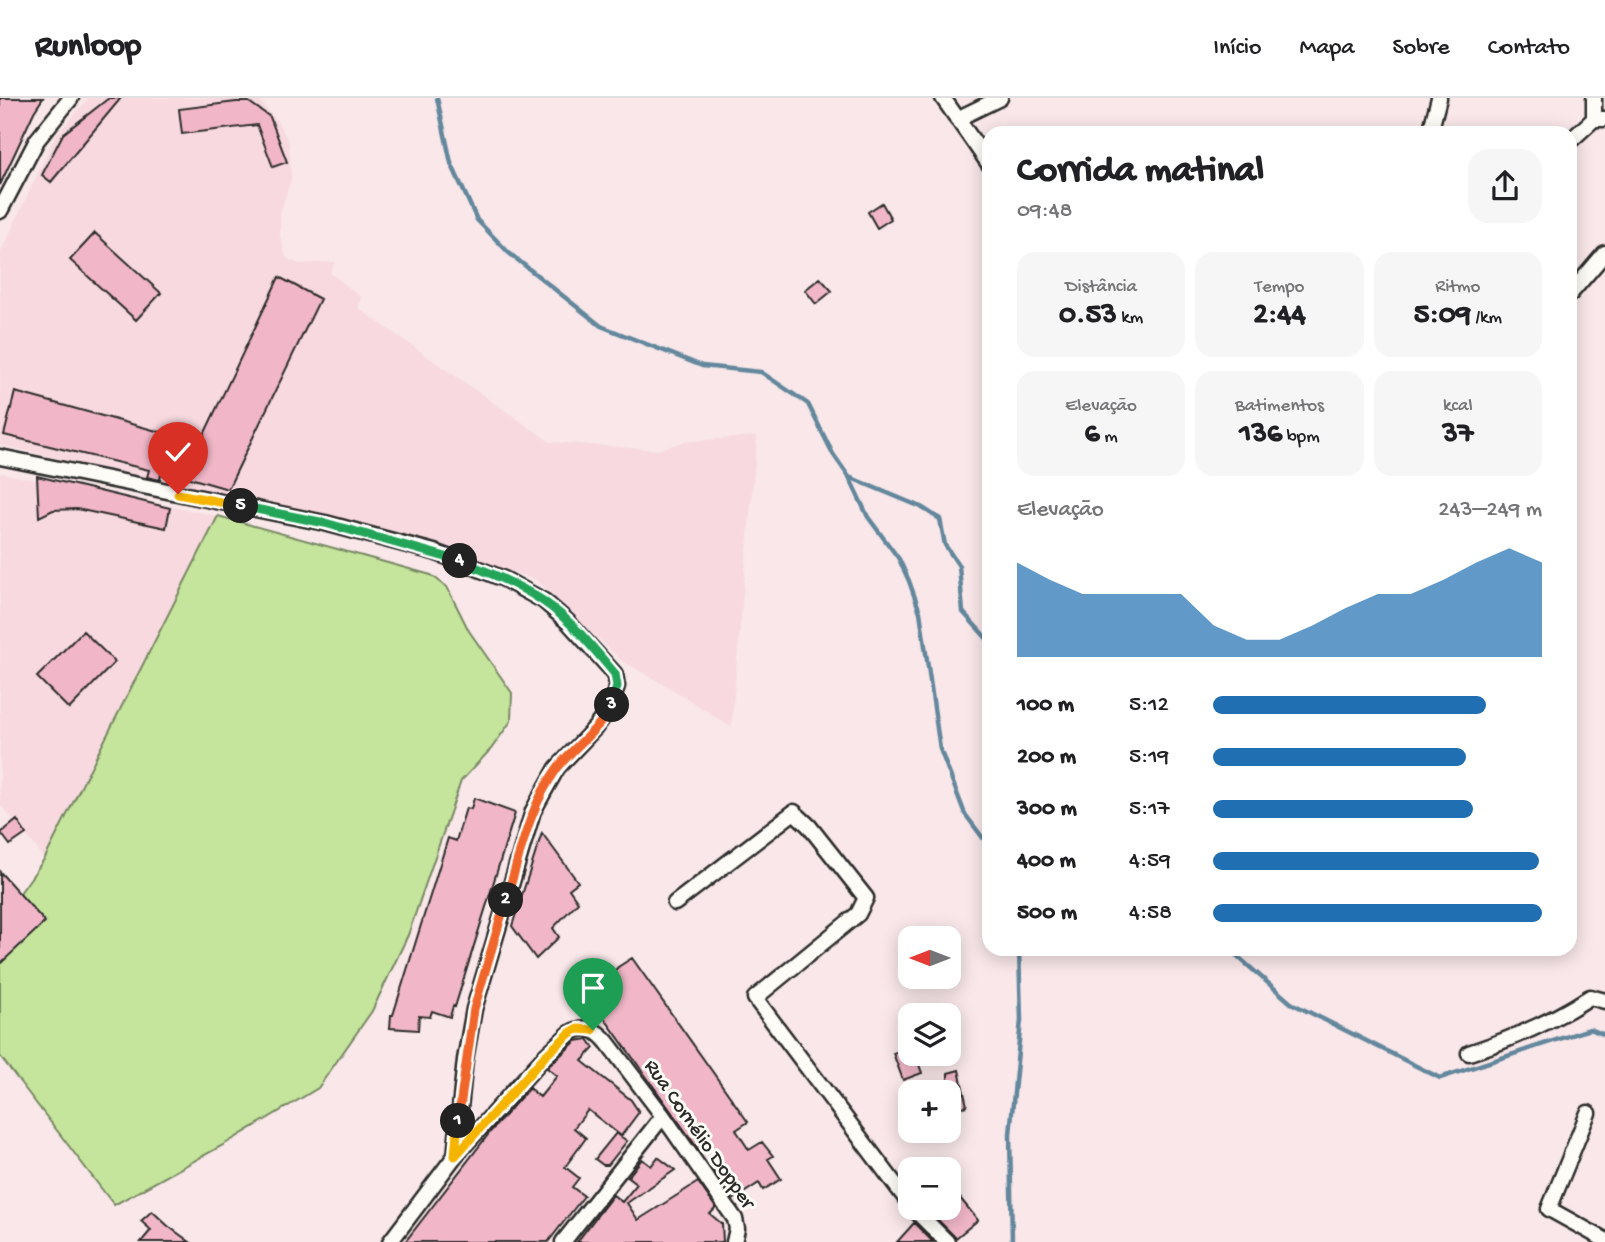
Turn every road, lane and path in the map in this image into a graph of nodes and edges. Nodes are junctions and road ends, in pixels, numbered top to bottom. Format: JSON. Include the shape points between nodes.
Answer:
{"nodes":[{"id":1,"x":71,"y":98,"type":"edge"},
{"id":2,"x":943,"y":98,"type":"edge"},
{"id":3,"x":1000,"y":98,"type":"edge"},
{"id":4,"x":1440,"y":98,"type":"edge"},
{"id":5,"x":1594,"y":98,"type":"edge"},
{"id":6,"x":957,"y":119,"type":"junction"},
{"id":7,"x":1600,"y":119,"type":"edge"},
{"id":8,"x":1432,"y":126,"type":"edge"},
{"id":9,"x":1577,"y":136,"type":"edge"},
{"id":10,"x":982,"y":154,"type":"edge"},
{"id":11,"x":0,"y":211,"type":"edge"},
{"id":12,"x":1605,"y":253,"type":"edge"},
{"id":13,"x":1577,"y":285,"type":"edge"},
{"id":14,"x":0,"y":457,"type":"edge"},
{"id":15,"x":675,"y":904,"type":"dead end"},
{"id":16,"x":1605,"y":1001,"type":"edge"},
{"id":17,"x":1469,"y":1053,"type":"dead end"},
{"id":18,"x":1588,"y":1113,"type":"dead end"},
{"id":19,"x":663,"y":1116,"type":"junction"},
{"id":20,"x":455,"y":1156,"type":"junction"},
{"id":21,"x":898,"y":1189,"type":"edge"},
{"id":22,"x":925,"y":1220,"type":"edge"},
{"id":23,"x":1605,"y":1240,"type":"edge"},
{"id":24,"x":390,"y":1242,"type":"edge"},
{"id":25,"x":563,"y":1242,"type":"edge"},
{"id":26,"x":734,"y":1242,"type":"edge"},
{"id":27,"x":947,"y":1242,"type":"edge"}],
"edges":[{"from":1,"to":11,"type":"street","via":[[37,140]]},
{"from":2,"to":6,"type":"street"},
{"from":3,"to":6,"type":"street"},
{"from":4,"to":8,"type":"street"},
{"from":5,"to":7,"type":"street"},
{"from":6,"to":10,"type":"street"},
{"from":7,"to":9,"type":"street"},
{"from":12,"to":13,"type":"street"},
{"from":14,"to":20,"type":"street","via":[[325,523],[471,565],[544,601],[615,674],[616,692],[610,708],[557,768],[533,811],[474,1009]]},
{"from":15,"to":21,"type":"street","via":[[794,812],[866,898],[858,914],[755,998]]},
{"from":16,"to":17,"type":"street","via":[[1590,997],[1522,1034]]},
{"from":18,"to":23,"type":"street","via":[[1549,1209]]},
{"from":19,"to":20,"type":"street","name":"Rua Cornélio Dopper","via":[[600,1033],[577,1029],[545,1056]]},
{"from":19,"to":25,"type":"street"},
{"from":19,"to":26,"type":"street","name":"Rua Cornélio Dopper","via":[[735,1219]]},
{"from":20,"to":24,"type":"street","name":"Rua Cornélio Dopper"},
{"from":22,"to":27,"type":"street"}]}
